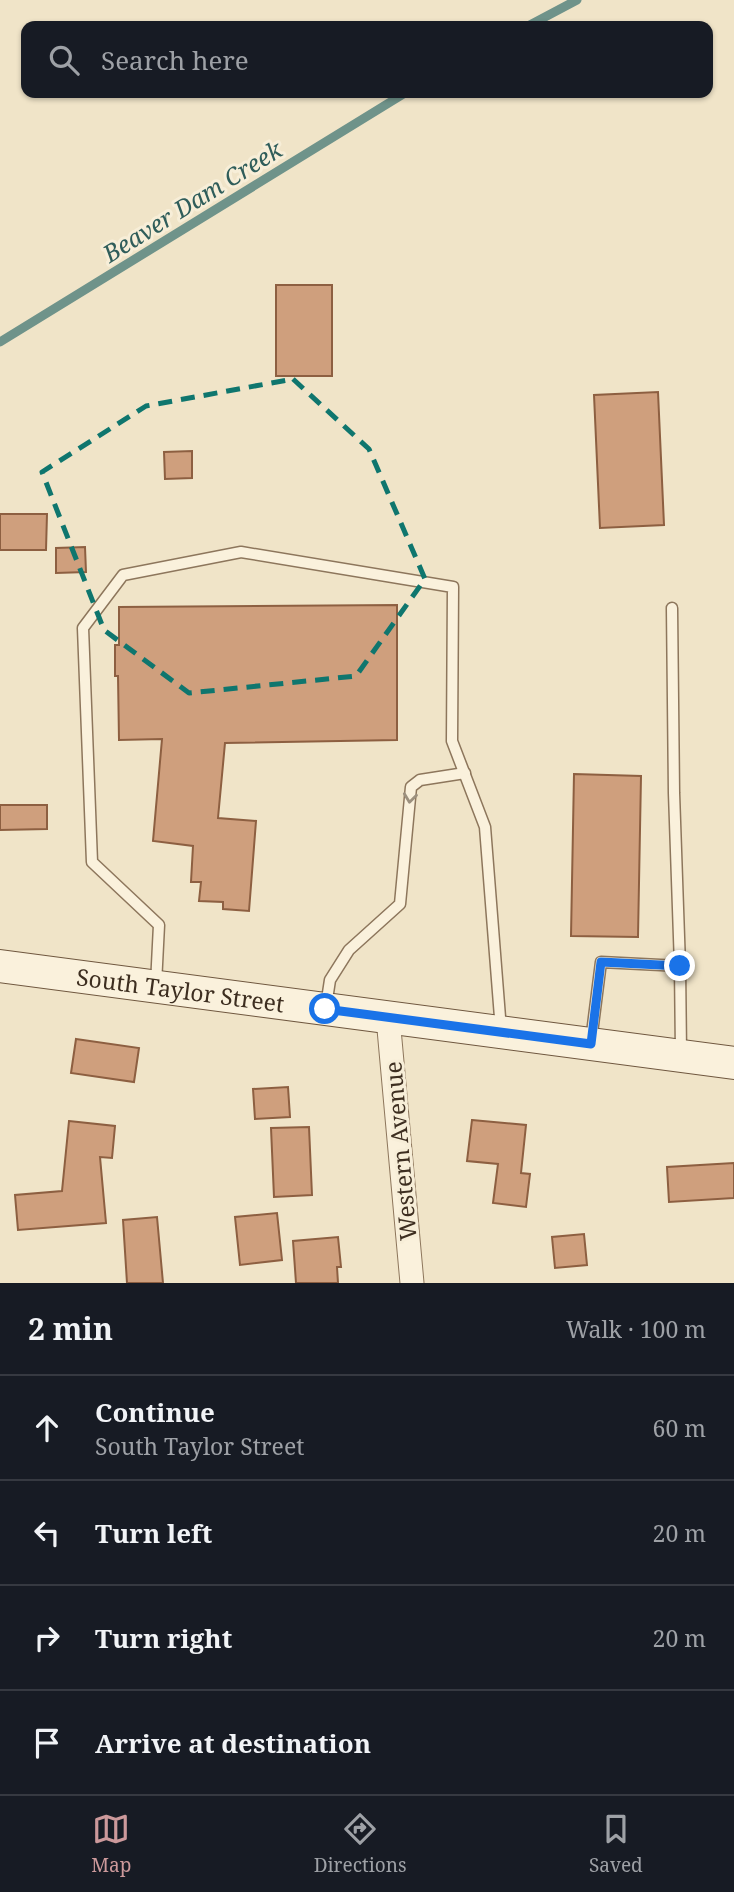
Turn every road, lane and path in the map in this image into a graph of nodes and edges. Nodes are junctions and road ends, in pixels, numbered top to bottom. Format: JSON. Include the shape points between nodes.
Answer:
{"nodes":[{"id":1,"x":672,"y":608,"type":"dead end"},
{"id":2,"x":465,"y":773,"type":"junction"},
{"id":3,"x":0,"y":966,"type":"edge"},
{"id":4,"x":680,"y":966,"type":"junction"},
{"id":5,"x":156,"y":987,"type":"junction"},
{"id":6,"x":325,"y":1009,"type":"junction"},
{"id":7,"x":388,"y":1018,"type":"junction"},
{"id":8,"x":501,"y":1032,"type":"junction"},
{"id":9,"x":591,"y":1044,"type":"junction"},
{"id":10,"x":681,"y":1056,"type":"junction"},
{"id":11,"x":734,"y":1063,"type":"edge"},
{"id":12,"x":412,"y":1283,"type":"edge"}],
"edges":[{"from":1,"to":4,"type":"lane"},
{"from":2,"to":5,"type":"lane","via":[[452,740],[453,587],[241,552],[123,575],[83,628],[92,862],[159,925]]},
{"from":2,"to":6,"type":"lane","one_way":true,"via":[[420,779],[411,787],[400,904],[349,950],[330,980]]},
{"from":2,"to":8,"type":"lane","via":[[485,827]]},
{"from":3,"to":5,"type":"street","name":"South Taylor Street"},
{"from":4,"to":9,"type":"lane","via":[[601,962]]},
{"from":4,"to":10,"type":"lane"},
{"from":5,"to":6,"type":"street","name":"South Taylor Street"},
{"from":6,"to":7,"type":"street","name":"South Taylor Street"},
{"from":7,"to":8,"type":"street","name":"South Taylor Street"},
{"from":7,"to":12,"type":"street","name":"Western Avenue"},
{"from":8,"to":9,"type":"street","name":"South Taylor Street"},
{"from":9,"to":10,"type":"street","name":"South Taylor Street"},
{"from":10,"to":11,"type":"street","name":"South Taylor Street"}]}
